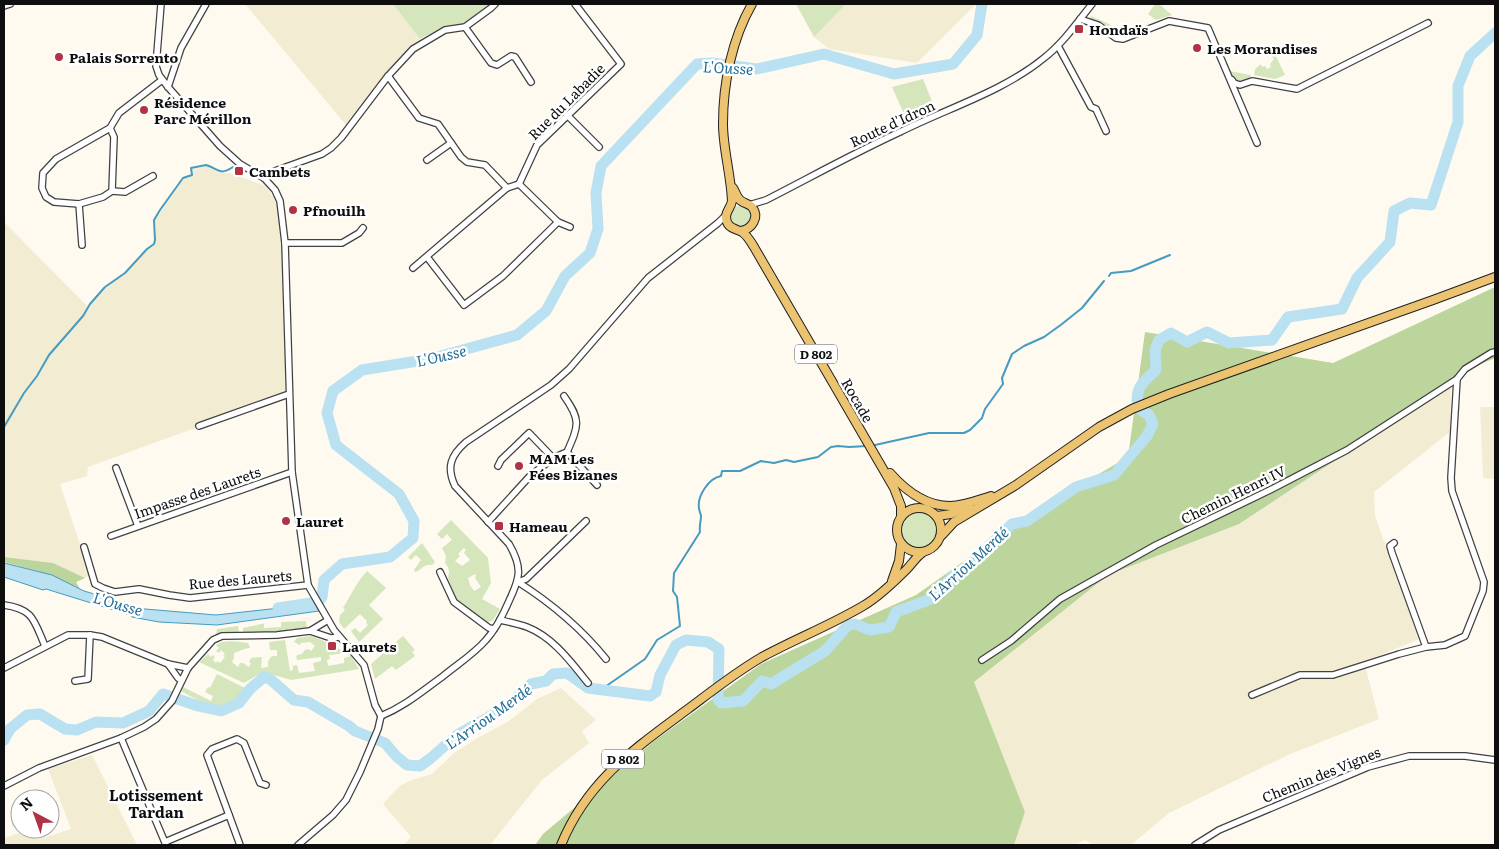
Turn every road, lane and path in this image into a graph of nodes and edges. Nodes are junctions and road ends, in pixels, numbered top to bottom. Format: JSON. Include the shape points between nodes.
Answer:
{"nodes":[{"id":1,"x":10,"y":4,"type":"edge"},
{"id":2,"x":161,"y":4,"type":"edge"},
{"id":3,"x":206,"y":4,"type":"edge"},
{"id":4,"x":495,"y":4,"type":"edge"},
{"id":5,"x":575,"y":4,"type":"edge"},
{"id":6,"x":752,"y":4,"type":"edge"},
{"id":7,"x":1092,"y":4,"type":"edge"},
{"id":8,"x":4,"y":6,"type":"edge"},
{"id":9,"x":1080,"y":19,"type":"junction"},
{"id":10,"x":1428,"y":23,"type":"dead end"},
{"id":11,"x":465,"y":27,"type":"junction"},
{"id":12,"x":1058,"y":46,"type":"junction"},
{"id":13,"x":388,"y":76,"type":"junction"},
{"id":14,"x":1230,"y":78,"type":"junction"},
{"id":15,"x":162,"y":80,"type":"junction"},
{"id":16,"x":531,"y":82,"type":"dead end"},
{"id":17,"x":168,"y":87,"type":"junction"},
{"id":18,"x":567,"y":115,"type":"junction"},
{"id":19,"x":110,"y":128,"type":"junction"},
{"id":20,"x":1106,"y":132,"type":"dead end"},
{"id":21,"x":451,"y":143,"type":"junction"},
{"id":22,"x":1257,"y":143,"type":"dead end"},
{"id":23,"x":599,"y":147,"type":"dead end"},
{"id":24,"x":428,"y":160,"type":"dead end"},
{"id":25,"x":728,"y":171,"type":"junction"},
{"id":26,"x":153,"y":176,"type":"dead end"},
{"id":27,"x":264,"y":178,"type":"junction"},
{"id":28,"x":519,"y":184,"type":"junction"},
{"id":29,"x":507,"y":188,"type":"junction"},
{"id":30,"x":112,"y":191,"type":"junction"},
{"id":31,"x":766,"y":200,"type":"junction"},
{"id":32,"x":79,"y":204,"type":"junction"},
{"id":33,"x":746,"y":204,"type":"junction"},
{"id":34,"x":731,"y":206,"type":"junction"},
{"id":35,"x":726,"y":215,"type":"junction"},
{"id":36,"x":755,"y":216,"type":"junction"},
{"id":37,"x":558,"y":222,"type":"junction"},
{"id":38,"x":570,"y":227,"type":"dead end"},
{"id":39,"x":731,"y":227,"type":"junction"},
{"id":40,"x":363,"y":228,"type":"dead end"},
{"id":41,"x":712,"y":228,"type":"junction"},
{"id":42,"x":750,"y":228,"type":"junction"},
{"id":43,"x":741,"y":231,"type":"junction"},
{"id":44,"x":286,"y":243,"type":"junction"},
{"id":45,"x":82,"y":245,"type":"dead end"},
{"id":46,"x":754,"y":248,"type":"junction"},
{"id":47,"x":427,"y":257,"type":"junction"},
{"id":48,"x":413,"y":268,"type":"dead end"},
{"id":49,"x":1495,"y":276,"type":"edge"},
{"id":50,"x":1495,"y":282,"type":"edge"},
{"id":51,"x":1433,"y":300,"type":"junction"},
{"id":52,"x":1495,"y":352,"type":"edge"},
{"id":53,"x":1457,"y":379,"type":"junction"},
{"id":54,"x":289,"y":394,"type":"junction"},
{"id":55,"x":564,"y":396,"type":"dead end"},
{"id":56,"x":199,"y":426,"type":"dead end"},
{"id":57,"x":567,"y":452,"type":"junction"},
{"id":58,"x":553,"y":458,"type":"junction"},
{"id":59,"x":878,"y":461,"type":"junction"},
{"id":60,"x":498,"y":466,"type":"dead end"},
{"id":61,"x":116,"y":468,"type":"dead end"},
{"id":62,"x":292,"y":472,"type":"junction"},
{"id":63,"x":1031,"y":474,"type":"junction"},
{"id":64,"x":597,"y":485,"type":"dead end"},
{"id":65,"x":894,"y":488,"type":"junction"},
{"id":66,"x":991,"y":496,"type":"junction"},
{"id":67,"x":917,"y":508,"type":"junction"},
{"id":68,"x":937,"y":516,"type":"junction"},
{"id":69,"x":902,"y":517,"type":"junction"},
{"id":70,"x":488,"y":522,"type":"junction"},
{"id":71,"x":586,"y":522,"type":"dead end"},
{"id":72,"x":138,"y":526,"type":"junction"},
{"id":73,"x":942,"y":535,"type":"junction"},
{"id":74,"x":111,"y":536,"type":"dead end"},
{"id":75,"x":1394,"y":543,"type":"dead end"},
{"id":76,"x":902,"y":544,"type":"junction"},
{"id":77,"x":84,"y":547,"type":"dead end"},
{"id":78,"x":922,"y":553,"type":"junction"},
{"id":79,"x":440,"y":572,"type":"dead end"},
{"id":80,"x":518,"y":582,"type":"junction"},
{"id":81,"x":891,"y":583,"type":"junction"},
{"id":82,"x":308,"y":585,"type":"junction"},
{"id":83,"x":4,"y":605,"type":"edge"},
{"id":84,"x":328,"y":620,"type":"junction"},
{"id":85,"x":500,"y":620,"type":"junction"},
{"id":86,"x":494,"y":629,"type":"junction"},
{"id":87,"x":310,"y":631,"type":"junction"},
{"id":88,"x":90,"y":634,"type":"junction"},
{"id":89,"x":339,"y":636,"type":"junction"},
{"id":90,"x":45,"y":646,"type":"junction"},
{"id":91,"x":1426,"y":647,"type":"junction"},
{"id":92,"x":606,"y":659,"type":"dead end"},
{"id":93,"x":982,"y":660,"type":"dead end"},
{"id":94,"x":168,"y":664,"type":"junction"},
{"id":95,"x":4,"y":668,"type":"edge"},
{"id":96,"x":188,"y":668,"type":"junction"},
{"id":97,"x":181,"y":680,"type":"junction"},
{"id":98,"x":75,"y":681,"type":"dead end"},
{"id":99,"x":588,"y":683,"type":"dead end"},
{"id":100,"x":1252,"y":695,"type":"dead end"},
{"id":101,"x":381,"y":716,"type":"junction"},
{"id":102,"x":121,"y":738,"type":"junction"},
{"id":103,"x":1495,"y":760,"type":"edge"},
{"id":104,"x":4,"y":786,"type":"edge"},
{"id":105,"x":266,"y":786,"type":"dead end"},
{"id":106,"x":229,"y":815,"type":"junction"},
{"id":107,"x":165,"y":844,"type":"edge"},
{"id":108,"x":240,"y":845,"type":"edge"},
{"id":109,"x":298,"y":845,"type":"edge"},
{"id":110,"x":561,"y":845,"type":"edge"},
{"id":111,"x":1194,"y":845,"type":"edge"}],
"edges":[{"from":1,"to":8,"type":"street"},
{"from":2,"to":15,"type":"street","via":[[156,66]]},
{"from":3,"to":17,"type":"street","via":[[181,48]]},
{"from":4,"to":11,"type":"street"},
{"from":5,"to":18,"type":"street","name":"Rue du Labadie","via":[[621,64]]},
{"from":6,"to":25,"type":"main road","via":[[727,77],[723,124]]},
{"from":7,"to":9,"type":"street","name":"Route d'Idron"},
{"from":9,"to":12,"type":"street","name":"Route d'Idron"},
{"from":9,"to":14,"type":"street","via":[[1098,25],[1119,39],[1169,21],[1208,28]]},
{"from":10,"to":14,"type":"street","via":[[1297,89],[1252,81],[1240,85]]},
{"from":11,"to":13,"type":"street","via":[[445,30],[413,49]]},
{"from":11,"to":16,"type":"street","via":[[491,63],[497,65],[511,56],[515,57]]},
{"from":12,"to":20,"type":"street"},
{"from":12,"to":31,"type":"street","name":"Route d'Idron","via":[[1030,69],[1000,86],[903,130]]},
{"from":13,"to":21,"type":"street","via":[[419,118],[438,124]]},
{"from":13,"to":27,"type":"street","via":[[331,148]]},
{"from":14,"to":22,"type":"street"},
{"from":15,"to":17,"type":"street"},
{"from":15,"to":19,"type":"street","via":[[119,112]]},
{"from":17,"to":27,"type":"street","via":[[231,158]]},
{"from":18,"to":23,"type":"street"},
{"from":18,"to":28,"type":"street","name":"Rue du Labadie","via":[[537,145]]},
{"from":19,"to":30,"type":"street","via":[[114,137]]},
{"from":19,"to":32,"type":"street","via":[[56,158],[43,173],[42,188],[46,197],[54,202]]},
{"from":21,"to":24,"type":"street"},
{"from":21,"to":29,"type":"street","via":[[467,162],[485,165]]},
{"from":25,"to":33,"type":"main road","via":[[736,195]]},
{"from":25,"to":34,"type":"main road"},
{"from":26,"to":30,"type":"street","via":[[125,192]]},
{"from":27,"to":44,"type":"street","via":[[280,201]]},
{"from":28,"to":29,"type":"street"},
{"from":28,"to":37,"type":"street"},
{"from":29,"to":47,"type":"street"},
{"from":30,"to":32,"type":"street","via":[[103,198]]},
{"from":31,"to":33,"type":"street","name":"Route d'Idron"},
{"from":31,"to":36,"type":"street","name":"Route d'Idron","via":[[760,204]]},
{"from":32,"to":45,"type":"street"},
{"from":33,"to":34,"type":"main road"},
{"from":33,"to":36,"type":"main road"},
{"from":34,"to":35,"type":"main road"},
{"from":35,"to":39,"type":"main road"},
{"from":35,"to":41,"type":"street"},
{"from":36,"to":42,"type":"main road"},
{"from":37,"to":38,"type":"street"},
{"from":37,"to":47,"type":"street","via":[[503,276],[464,304]]},
{"from":39,"to":41,"type":"street"},
{"from":39,"to":43,"type":"main road"},
{"from":40,"to":44,"type":"street","via":[[342,242]]},
{"from":41,"to":70,"type":"street","via":[[648,278],[569,369],[466,442],[454,454],[451,477],[455,486]]},
{"from":42,"to":43,"type":"main road"},
{"from":42,"to":46,"type":"main road","number":"D 802"},
{"from":43,"to":46,"type":"main road","number":"D 802"},
{"from":44,"to":54,"type":"street"},
{"from":46,"to":59,"type":"main road","name":"Rocade","number":"D 802"},
{"from":47,"to":48,"type":"street"},
{"from":49,"to":51,"type":"main road"},
{"from":50,"to":51,"type":"main road"},
{"from":51,"to":63,"type":"main road","via":[[1132,409],[1099,427]]},
{"from":52,"to":53,"type":"street","name":"Chemin Henri IV","via":[[1465,369]]},
{"from":53,"to":91,"type":"street","via":[[1452,491],[1484,582],[1483,591],[1465,636],[1445,645]]},
{"from":53,"to":93,"type":"street","name":"Chemin Henri IV","via":[[1348,450],[1156,545],[1060,599],[1011,641]]},
{"from":54,"to":56,"type":"street"},
{"from":54,"to":62,"type":"street"},
{"from":55,"to":57,"type":"street","via":[[578,423]]},
{"from":57,"to":58,"type":"street"},
{"from":57,"to":64,"type":"street"},
{"from":58,"to":60,"type":"street","via":[[529,433]]},
{"from":58,"to":70,"type":"street","via":[[529,477]]},
{"from":59,"to":65,"type":"main road","name":"Rocade","number":"D 802"},
{"from":59,"to":66,"type":"main road","via":[[905,489],[933,503],[948,506]]},
{"from":61,"to":72,"type":"street"},
{"from":62,"to":72,"type":"street","name":"Impasse des Laurets"},
{"from":62,"to":82,"type":"street"},
{"from":63,"to":66,"type":"main road"},
{"from":63,"to":73,"type":"main road","via":[[1001,496],[954,522]]},
{"from":65,"to":67,"type":"main road","number":"D 802","via":[[908,504]]},
{"from":65,"to":69,"type":"main road","number":"D 802"},
{"from":66,"to":68,"type":"main road","via":[[958,511]]},
{"from":67,"to":68,"type":"main road","via":[[924,508]]},
{"from":67,"to":69,"type":"main road"},
{"from":68,"to":73,"type":"main road"},
{"from":69,"to":76,"type":"main road","via":[[897,528]]},
{"from":70,"to":80,"type":"street","via":[[514,552],[519,567]]},
{"from":71,"to":80,"type":"street","via":[[526,579]]},
{"from":72,"to":74,"type":"street","name":"Impasse des Laurets"},
{"from":73,"to":78,"type":"main road","via":[[935,547]]},
{"from":75,"to":91,"type":"street","via":[[1390,546],[1392,553]]},
{"from":76,"to":78,"type":"main road","via":[[907,549]]},
{"from":76,"to":81,"type":"main road"},
{"from":77,"to":82,"type":"street","name":"Rue des Laurets","via":[[95,584],[115,592],[139,589],[190,598]]},
{"from":78,"to":81,"type":"main road","number":"D 802"},
{"from":79,"to":86,"type":"street","via":[[454,602]]},
{"from":80,"to":85,"type":"street"},
{"from":80,"to":92,"type":"street","via":[[566,617]]},
{"from":81,"to":110,"type":"main road","number":"D 802","via":[[864,605],[761,658],[725,681],[632,751],[588,796]]},
{"from":82,"to":84,"type":"street"},
{"from":83,"to":90,"type":"street","via":[[18,607],[31,615]]},
{"from":84,"to":87,"type":"street"},
{"from":84,"to":89,"type":"street"},
{"from":85,"to":86,"type":"street"},
{"from":85,"to":99,"type":"street","via":[[528,627],[543,636],[568,658]]},
{"from":86,"to":101,"type":"street","via":[[474,652],[413,700]]},
{"from":87,"to":89,"type":"street","via":[[331,638]]},
{"from":87,"to":96,"type":"street","via":[[222,636],[213,640]]},
{"from":88,"to":90,"type":"street","via":[[68,636]]},
{"from":88,"to":94,"type":"street"},
{"from":88,"to":98,"type":"street","via":[[88,679]]},
{"from":89,"to":101,"type":"street","via":[[364,666]]},
{"from":90,"to":95,"type":"street"},
{"from":91,"to":100,"type":"street","via":[[1333,676],[1300,675]]},
{"from":94,"to":96,"type":"street"},
{"from":94,"to":97,"type":"street"},
{"from":96,"to":97,"type":"street"},
{"from":97,"to":102,"type":"street","via":[[173,699],[156,719]]},
{"from":101,"to":109,"type":"street","via":[[346,800]]},
{"from":102,"to":104,"type":"street","via":[[39,768]]},
{"from":102,"to":107,"type":"street"},
{"from":103,"to":111,"type":"street","name":"Chemin des Vignes","via":[[1465,756],[1393,759],[1218,830]]},
{"from":105,"to":106,"type":"street","via":[[260,783],[244,743],[237,739],[212,749],[207,755]]},
{"from":106,"to":107,"type":"street"},
{"from":106,"to":108,"type":"street"}]}
